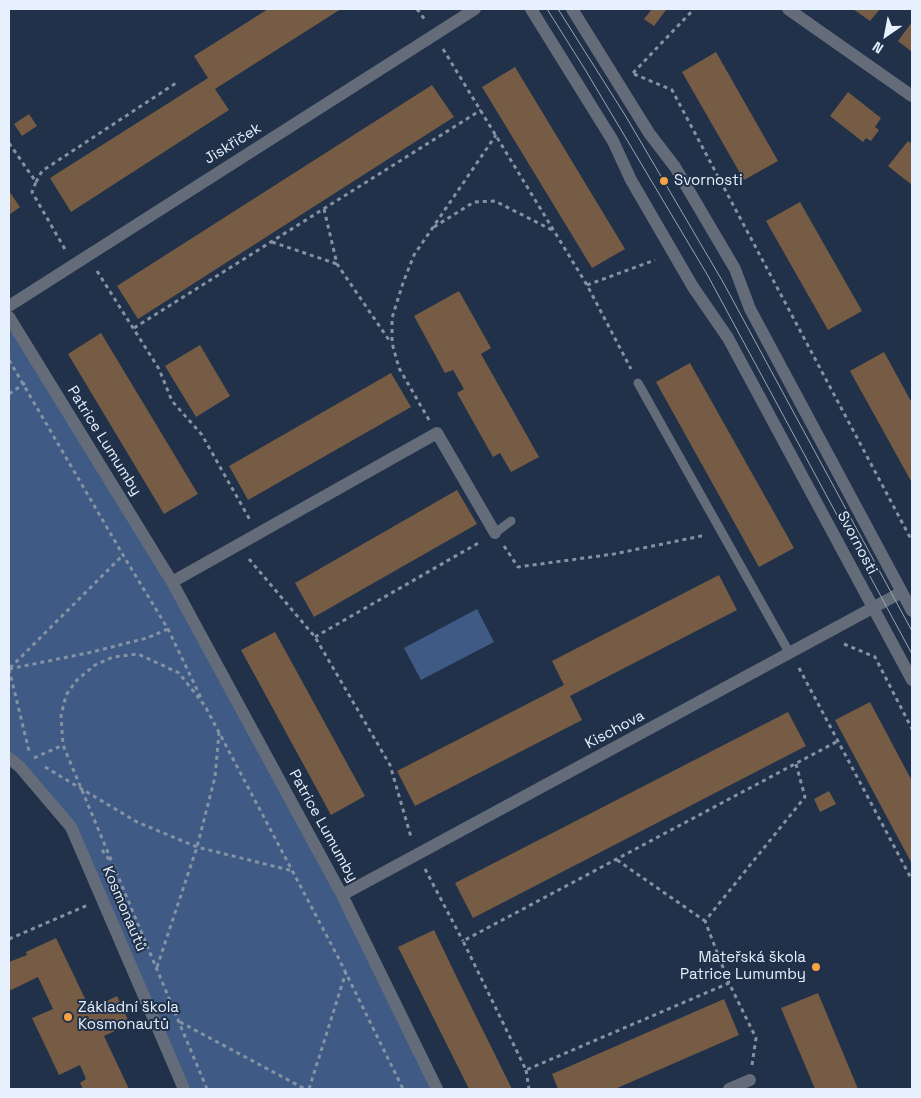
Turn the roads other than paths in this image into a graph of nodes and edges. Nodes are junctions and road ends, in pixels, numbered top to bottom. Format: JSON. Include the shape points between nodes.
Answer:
{"nodes":[{"id":1,"x":475,"y":9,"type":"edge"},
{"id":2,"x":531,"y":9,"type":"edge"},
{"id":3,"x":572,"y":9,"type":"edge"},
{"id":4,"x":788,"y":9,"type":"edge"},
{"id":5,"x":912,"y":96,"type":"edge"},
{"id":6,"x":9,"y":306,"type":"edge"},
{"id":7,"x":9,"y":317,"type":"edge"},
{"id":8,"x":638,"y":383,"type":"road end"},
{"id":9,"x":511,"y":522,"type":"dead end"},
{"id":10,"x":495,"y":533,"type":"joint"},
{"id":11,"x":172,"y":582,"type":"junction"},
{"id":12,"x":902,"y":592,"type":"junction"},
{"id":13,"x":874,"y":608,"type":"junction"},
{"id":14,"x":912,"y":611,"type":"edge"},
{"id":15,"x":790,"y":654,"type":"junction"},
{"id":16,"x":912,"y":680,"type":"edge"},
{"id":17,"x":9,"y":758,"type":"edge"},
{"id":18,"x":342,"y":895,"type":"junction"},
{"id":19,"x":750,"y":1080,"type":"road end"},
{"id":20,"x":184,"y":1089,"type":"edge"},
{"id":21,"x":437,"y":1089,"type":"edge"},
{"id":22,"x":729,"y":1089,"type":"edge"}],
"edges":[{"from":1,"to":6,"type":"street","name":"Jiskřiček"},
{"from":2,"to":13,"type":"street","name":"Svornosti","via":[[613,141],[631,180],[692,287],[728,338]]},
{"from":3,"to":12,"type":"street","name":"Svornosti","via":[[648,134],[675,167],[735,270],[750,309]]},
{"from":4,"to":5,"type":"street"},
{"from":7,"to":11,"type":"street","name":"Patrice Lumumby"},
{"from":8,"to":15,"type":"lane"},
{"from":9,"to":10,"type":"lane"},
{"from":10,"to":11,"type":"street","via":[[437,433]]},
{"from":11,"to":18,"type":"street","name":"Patrice Lumumby"},
{"from":12,"to":13,"type":"street","name":"Kischova"},
{"from":12,"to":14,"type":"street","name":"Svornosti"},
{"from":13,"to":15,"type":"street","name":"Kischova"},
{"from":13,"to":16,"type":"street","name":"Svornosti"},
{"from":15,"to":18,"type":"street","name":"Kischova"},
{"from":17,"to":20,"type":"street","name":"Kosmonautů","via":[[71,827]]},
{"from":18,"to":21,"type":"street","name":"Patrice Lumumby"},
{"from":19,"to":22,"type":"street"}]}
